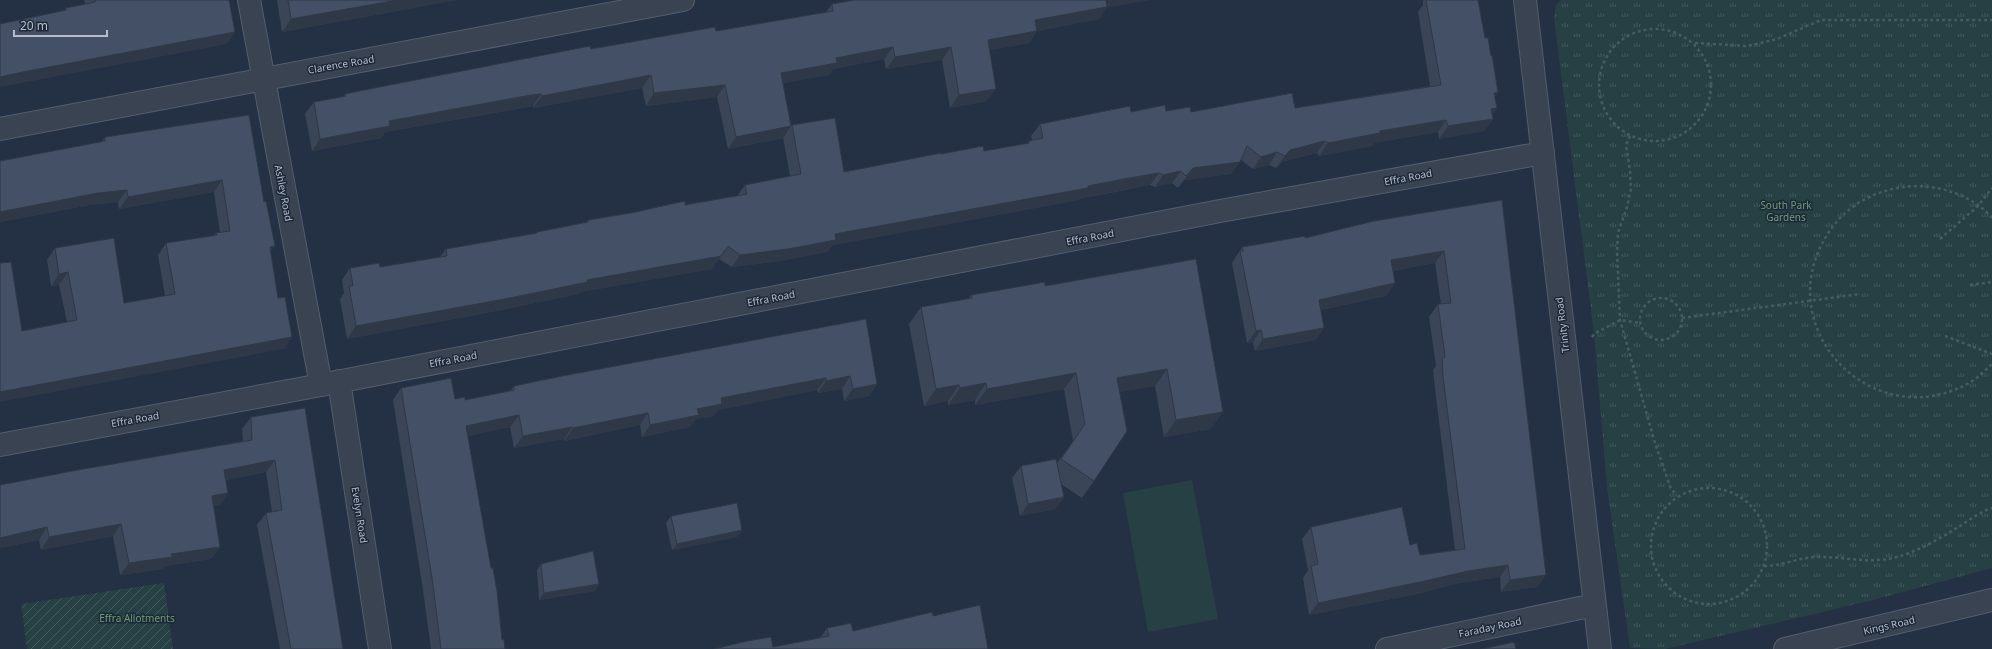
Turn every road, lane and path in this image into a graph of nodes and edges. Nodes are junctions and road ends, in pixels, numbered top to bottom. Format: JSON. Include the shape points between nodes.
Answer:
{"nodes":[{"id":1,"x":248,"y":0,"type":"edge"},
{"id":2,"x":683,"y":0,"type":"edge"},
{"id":3,"x":1525,"y":0,"type":"edge"},
{"id":4,"x":1992,"y":20,"type":"edge"},
{"id":5,"x":1695,"y":43,"type":"junction"},
{"id":6,"x":263,"y":78,"type":"junction"},
{"id":7,"x":0,"y":129,"type":"edge"},
{"id":8,"x":1630,"y":136,"type":"junction"},
{"id":9,"x":1543,"y":153,"type":"junction"},
{"id":10,"x":1992,"y":188,"type":"edge"},
{"id":11,"x":1978,"y":206,"type":"junction"},
{"id":12,"x":1992,"y":218,"type":"edge"},
{"id":13,"x":1940,"y":239,"type":"dead end"},
{"id":14,"x":1992,"y":282,"type":"edge"},
{"id":15,"x":1970,"y":285,"type":"dead end"},
{"id":16,"x":1860,"y":294,"type":"dead end"},
{"id":17,"x":1810,"y":302,"type":"junction"},
{"id":18,"x":1682,"y":318,"type":"junction"},
{"id":19,"x":1620,"y":320,"type":"junction"},
{"id":20,"x":1640,"y":324,"type":"junction"},
{"id":21,"x":1945,"y":336,"type":"dead end"},
{"id":22,"x":1592,"y":339,"type":"dead end"},
{"id":23,"x":1992,"y":354,"type":"edge"},
{"id":24,"x":1992,"y":364,"type":"edge"},
{"id":25,"x":330,"y":383,"type":"junction"},
{"id":26,"x":0,"y":445,"type":"edge"},
{"id":27,"x":1677,"y":495,"type":"junction"},
{"id":28,"x":1992,"y":508,"type":"edge"},
{"id":29,"x":1764,"y":566,"type":"junction"},
{"id":30,"x":1992,"y":600,"type":"edge"},
{"id":31,"x":1594,"y":605,"type":"junction"},
{"id":32,"x":380,"y":649,"type":"edge"},
{"id":33,"x":1387,"y":649,"type":"edge"},
{"id":34,"x":1600,"y":649,"type":"edge"},
{"id":35,"x":1785,"y":649,"type":"edge"}],
"edges":[{"from":1,"to":6,"type":"street","name":"Ashley Road"},
{"from":2,"to":6,"type":"street","name":"Clarence Road"},
{"from":3,"to":9,"type":"street","name":"Trinity Road"},
{"from":4,"to":5,"type":"path","via":[[1821,20],[1777,39],[1748,46]]},
{"from":5,"to":8,"type":"path","via":[[1708,67],[1711,86],[1708,104],[1699,120],[1685,133],[1667,140],[1648,141]]},
{"from":5,"to":8,"type":"path","via":[[1669,31],[1651,30],[1633,34],[1618,44],[1606,58],[1600,75],[1599,93],[1605,110],[1615,125]]},
{"from":6,"to":7,"type":"street","name":"Clarence Road"},
{"from":6,"to":25,"type":"street","name":"Ashley Road"},
{"from":8,"to":19,"type":"path","via":[[1626,145],[1631,189],[1618,233],[1617,250]]},
{"from":9,"to":25,"type":"street","name":"Effra Road","via":[[1220,211]]},
{"from":9,"to":31,"type":"street","name":"Trinity Road"},
{"from":10,"to":11,"type":"path"},
{"from":11,"to":12,"type":"path"},
{"from":11,"to":13,"type":"path"},
{"from":11,"to":17,"type":"path","via":[[1945,189],[1916,185],[1886,189],[1859,201],[1836,220],[1820,245],[1811,273]]},
{"from":14,"to":15,"type":"path"},
{"from":16,"to":17,"type":"path"},
{"from":17,"to":18,"type":"path"},
{"from":17,"to":24,"type":"path","via":[[1818,332],[1834,359],[1857,380],[1885,393],[1916,397],[1946,392],[1974,380]]},
{"from":18,"to":20,"type":"path","via":[[1678,331],[1667,339],[1660,340],[1647,336]]},
{"from":18,"to":20,"type":"path","via":[[1677,305],[1658,298],[1646,305],[1640,317]]},
{"from":19,"to":20,"type":"path"},
{"from":19,"to":22,"type":"path","via":[[1594,334]]},
{"from":19,"to":27,"type":"path","via":[[1655,443],[1671,488]]},
{"from":21,"to":23,"type":"path"},
{"from":25,"to":26,"type":"street","name":"Effra Road"},
{"from":25,"to":32,"type":"street","name":"Evelyn Road"},
{"from":27,"to":29,"type":"path","via":[[1702,488],[1722,488],[1740,496],[1755,509],[1764,527],[1768,547]]},
{"from":27,"to":29,"type":"path","via":[[1656,520],[1650,538],[1651,557],[1658,575],[1670,590],[1686,600],[1704,605],[1723,603],[1741,595],[1755,583]]},
{"from":28,"to":29,"type":"path","via":[[1984,510],[1946,535],[1908,554],[1872,562],[1816,557]]},
{"from":30,"to":35,"type":"street","name":"Kings Road"},
{"from":31,"to":33,"type":"street","name":"Faraday Road"},
{"from":31,"to":34,"type":"street","name":"Trinity Road"}]}
